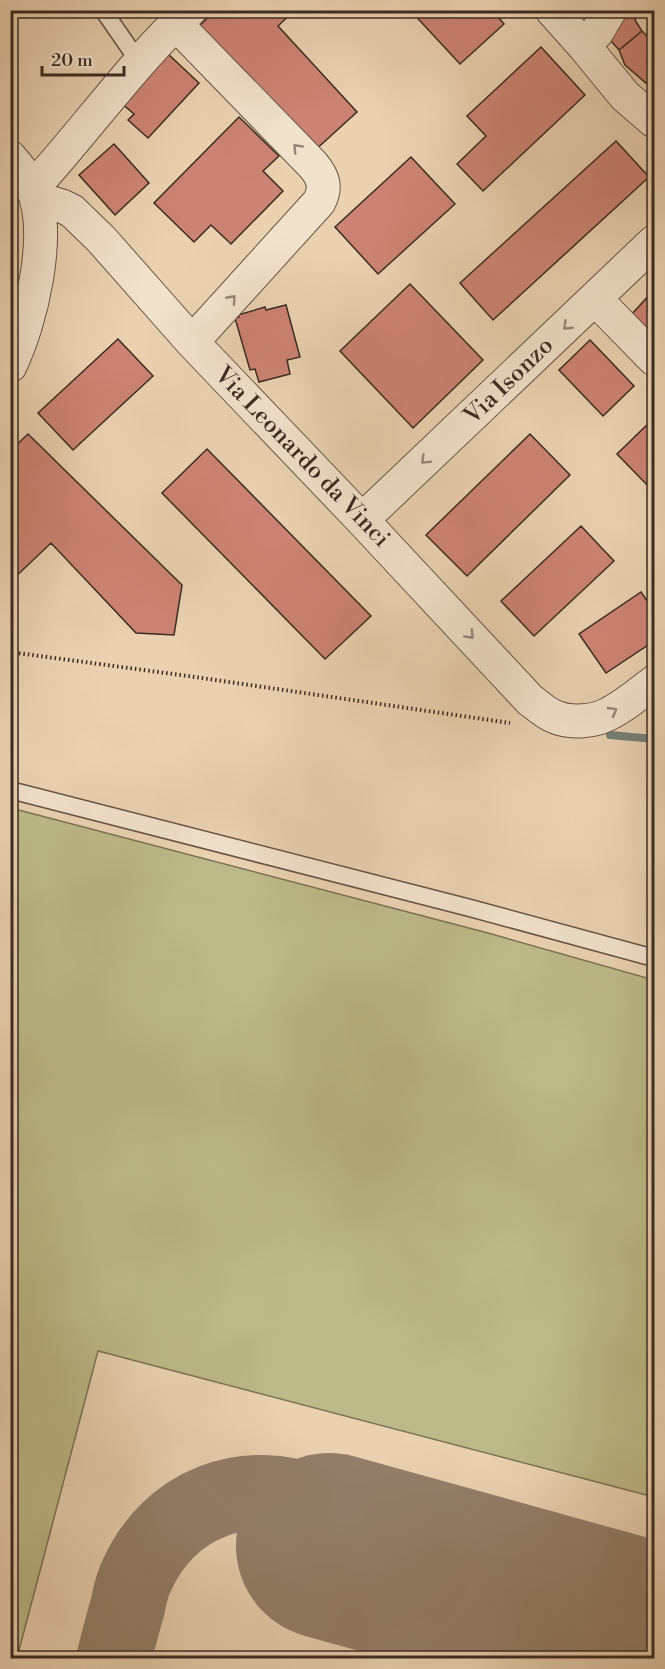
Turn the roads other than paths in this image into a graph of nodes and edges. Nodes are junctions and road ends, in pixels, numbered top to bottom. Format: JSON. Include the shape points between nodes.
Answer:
{"nodes":[{"id":1,"x":104,"y":10,"type":"edge"},
{"id":2,"x":552,"y":10,"type":"edge"},
{"id":3,"x":610,"y":10,"type":"edge"},
{"id":4,"x":183,"y":17,"type":"edge"},
{"id":5,"x":584,"y":46,"type":"junction"},
{"id":6,"x":139,"y":62,"type":"junction"},
{"id":7,"x":654,"y":121,"type":"edge"},
{"id":8,"x":23,"y":184,"type":"edge"},
{"id":9,"x":654,"y":242,"type":"edge"},
{"id":10,"x":590,"y":303,"type":"junction"},
{"id":11,"x":192,"y":342,"type":"junction"},
{"id":12,"x":654,"y":358,"type":"edge"},
{"id":13,"x":10,"y":366,"type":"edge"},
{"id":14,"x":363,"y":520,"type":"junction"},
{"id":15,"x":654,"y":682,"type":"edge"},
{"id":16,"x":10,"y":790,"type":"edge"},
{"id":17,"x":654,"y":958,"type":"edge"}],
"edges":[{"from":1,"to":6,"type":"lane"},
{"from":2,"to":5,"type":"street"},
{"from":3,"to":5,"type":"street"},
{"from":4,"to":6,"type":"street"},
{"from":11,"to":4,"type":"street","one_way":true,"via":[[319,202],[324,187],[313,165]]},
{"from":5,"to":7,"type":"street","via":[[625,96]]},
{"from":6,"to":8,"type":"street","via":[[63,154]]},
{"from":8,"to":11,"type":"street","name":"Via Leonardo da Vinci","via":[[52,204],[72,211],[85,223]]},
{"from":8,"to":13,"type":"street","via":[[40,228],[39,264],[29,317]]},
{"from":9,"to":10,"type":"street","name":"Via Isonzo"},
{"from":10,"to":12,"type":"street","via":[[601,305]]},
{"from":10,"to":14,"type":"street","name":"Via Isonzo","one_way":true},
{"from":11,"to":14,"type":"street","name":"Via Leonardo da Vinci"},
{"from":14,"to":15,"type":"street","name":"Via Leonardo da Vinci","one_way":true,"via":[[530,700],[553,716],[597,719],[612,713]]},
{"from":16,"to":17,"type":"lane"}]}
